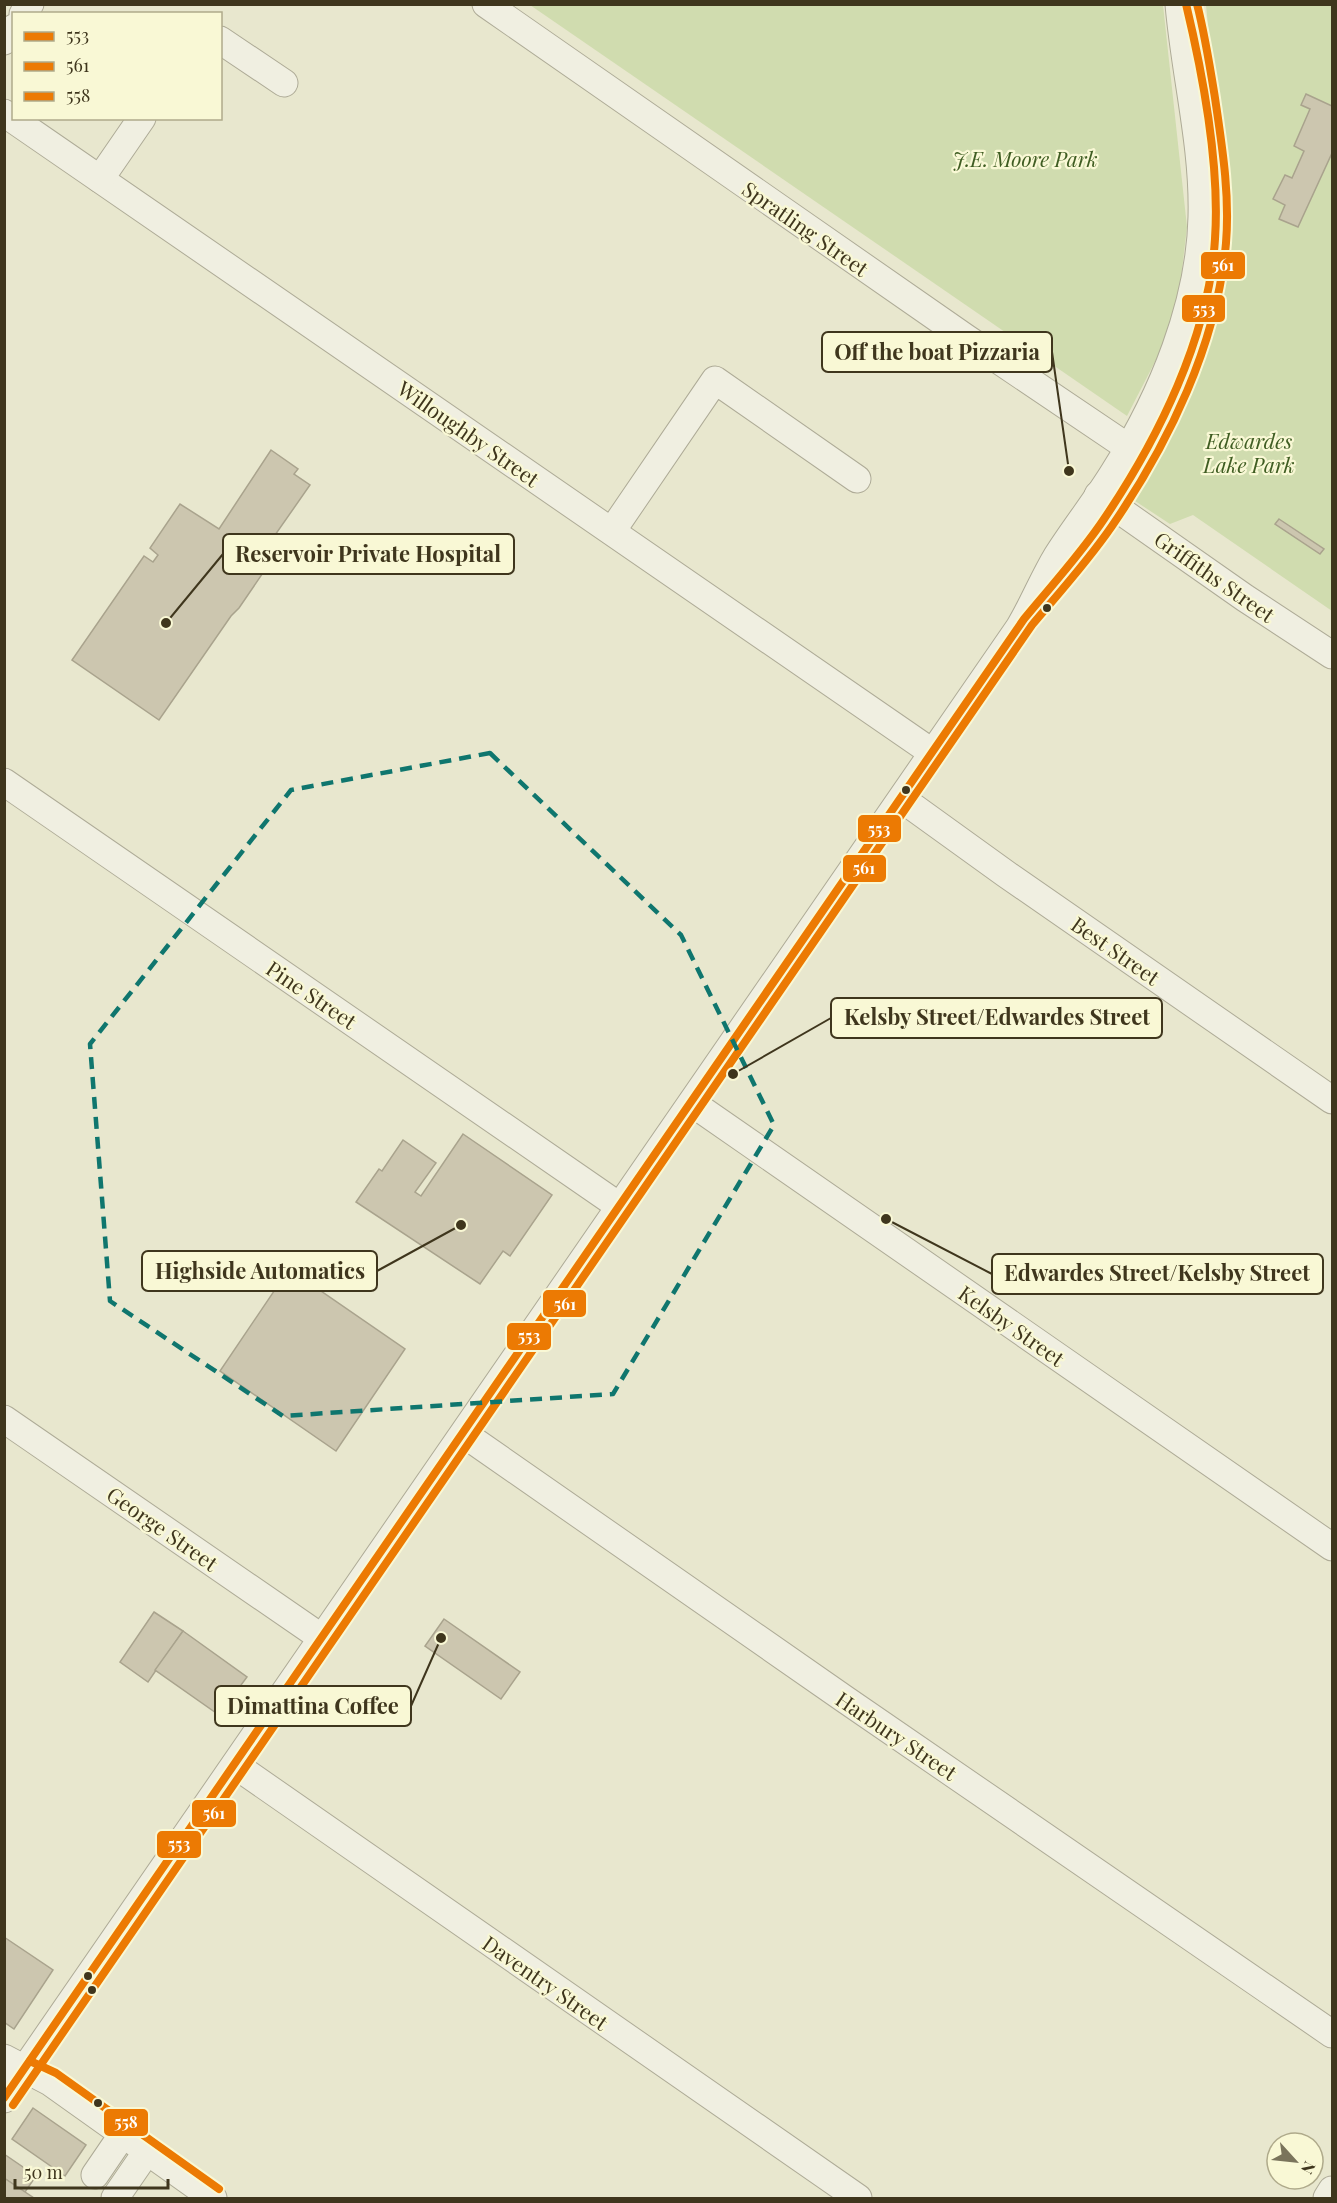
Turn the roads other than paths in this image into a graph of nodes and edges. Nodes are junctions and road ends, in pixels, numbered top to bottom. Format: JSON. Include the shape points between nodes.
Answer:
{"nodes":[{"id":1,"x":486,"y":4,"type":"edge"},
{"id":2,"x":1179,"y":4,"type":"edge"},
{"id":3,"x":1186,"y":4,"type":"edge"},
{"id":4,"x":222,"y":41,"type":"edge"},
{"id":5,"x":284,"y":83,"type":"dead end"},
{"id":6,"x":14,"y":120,"type":"edge"},
{"id":7,"x":141,"y":120,"type":"edge"},
{"id":8,"x":100,"y":179,"type":"junction"},
{"id":9,"x":1129,"y":448,"type":"junction"},
{"id":10,"x":856,"y":479,"type":"dead end"},
{"id":11,"x":1105,"y":500,"type":"junction"},
{"id":12,"x":612,"y":531,"type":"junction"},
{"id":13,"x":1332,"y":655,"type":"edge"},
{"id":14,"x":933,"y":753,"type":"junction"},
{"id":15,"x":4,"y":782,"type":"edge"},
{"id":16,"x":902,"y":799,"type":"junction"},
{"id":17,"x":1332,"y":1100,"type":"edge"},
{"id":18,"x":692,"y":1103,"type":"junction"},
{"id":19,"x":619,"y":1206,"type":"junction"},
{"id":20,"x":4,"y":1419,"type":"edge"},
{"id":21,"x":464,"y":1434,"type":"junction"},
{"id":22,"x":1332,"y":1547,"type":"edge"},
{"id":23,"x":322,"y":1638,"type":"junction"},
{"id":24,"x":235,"y":1765,"type":"junction"},
{"id":25,"x":1332,"y":2034,"type":"edge"},
{"id":26,"x":15,"y":2064,"type":"edge"},
{"id":27,"x":4,"y":2099,"type":"edge"},
{"id":28,"x":123,"y":2134,"type":"junction"},
{"id":29,"x":148,"y":2150,"type":"junction"},
{"id":30,"x":95,"y":2175,"type":"dead end"},
{"id":31,"x":1332,"y":2190,"type":"edge"},
{"id":32,"x":114,"y":2199,"type":"edge"},
{"id":33,"x":213,"y":2199,"type":"edge"},
{"id":34,"x":858,"y":2199,"type":"edge"},
{"id":35,"x":1327,"y":2199,"type":"edge"}],
"edges":[{"from":1,"to":9,"type":"street","name":"Spratling Street"},
{"from":2,"to":9,"type":"street","via":[[1202,184],[1198,264],[1170,365]]},
{"from":3,"to":11,"type":"street","via":[[1213,158],[1213,260],[1187,361],[1147,447]]},
{"from":4,"to":5,"type":"street"},
{"from":6,"to":8,"type":"street","name":"Willoughby Street"},
{"from":7,"to":8,"type":"street"},
{"from":8,"to":12,"type":"street","name":"Willoughby Street"},
{"from":9,"to":11,"type":"street"},
{"from":10,"to":12,"type":"street","via":[[715,380]]},
{"from":11,"to":13,"type":"street","name":"Griffiths Street"},
{"from":11,"to":14,"type":"street","via":[[1080,551],[1024,620]]},
{"from":12,"to":14,"type":"street","name":"Willoughby Street"},
{"from":14,"to":16,"type":"street"},
{"from":15,"to":19,"type":"street","name":"Pine Street"},
{"from":16,"to":17,"type":"street","name":"Best Street"},
{"from":16,"to":18,"type":"street"},
{"from":18,"to":19,"type":"street"},
{"from":18,"to":22,"type":"street","name":"Kelsby Street"},
{"from":19,"to":21,"type":"street"},
{"from":20,"to":23,"type":"street","name":"George Street"},
{"from":21,"to":23,"type":"street"},
{"from":21,"to":25,"type":"street","name":"Harbury Street"},
{"from":23,"to":24,"type":"street"},
{"from":24,"to":26,"type":"street"},
{"from":24,"to":34,"type":"street","name":"Daventry Street"},
{"from":26,"to":27,"type":"street"},
{"from":26,"to":28,"type":"street","via":[[50,2082]]},
{"from":28,"to":29,"type":"street"},
{"from":28,"to":30,"type":"street"},
{"from":29,"to":32,"type":"street"},
{"from":29,"to":33,"type":"street"},
{"from":31,"to":35,"type":"street"}]}
